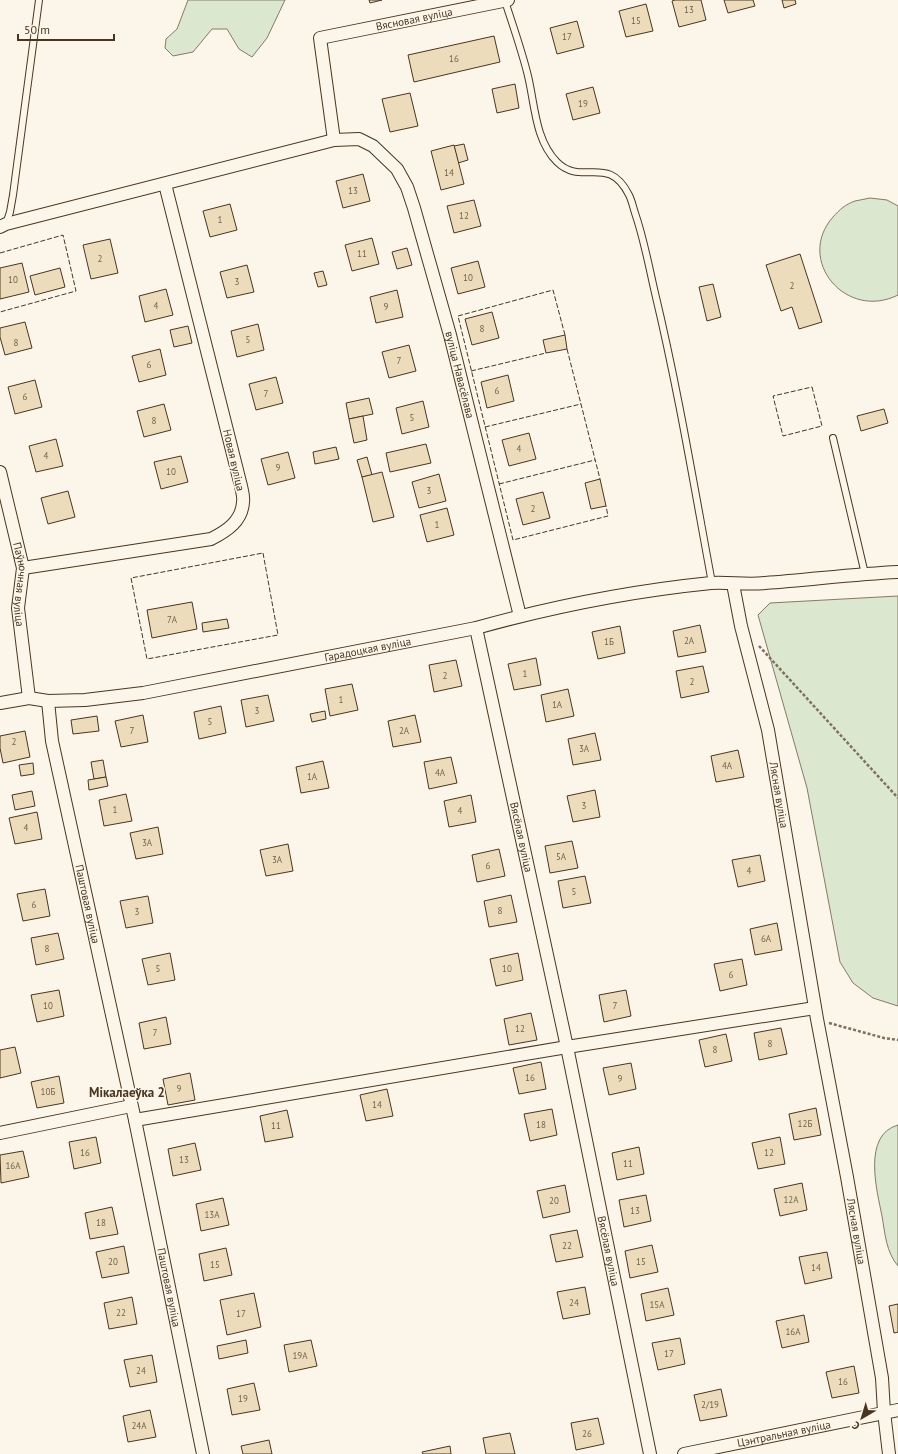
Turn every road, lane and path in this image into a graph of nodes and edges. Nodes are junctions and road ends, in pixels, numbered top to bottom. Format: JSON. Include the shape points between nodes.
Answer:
{"nodes":[{"id":1,"x":39,"y":0,"type":"edge"},
{"id":2,"x":507,"y":0,"type":"edge"},
{"id":3,"x":334,"y":140,"type":"junction"},
{"id":4,"x":165,"y":184,"type":"junction"},
{"id":5,"x":3,"y":226,"type":"edge"},
{"id":6,"x":833,"y":438,"type":"dead end"},
{"id":7,"x":0,"y":472,"type":"edge"},
{"id":8,"x":23,"y":568,"type":"junction"},
{"id":9,"x":898,"y":572,"type":"edge"},
{"id":10,"x":865,"y":574,"type":"junction"},
{"id":11,"x":712,"y":583,"type":"junction"},
{"id":12,"x":733,"y":584,"type":"junction"},
{"id":13,"x":520,"y":616,"type":"junction"},
{"id":14,"x":476,"y":628,"type":"junction"},
{"id":15,"x":757,"y":643,"type":"dead end"},
{"id":16,"x":29,"y":698,"type":"junction"},
{"id":17,"x":48,"y":701,"type":"junction"},
{"id":18,"x":0,"y":703,"type":"edge"},
{"id":19,"x":898,"y":798,"type":"edge"},
{"id":20,"x":816,"y":1014,"type":"junction"},
{"id":21,"x":898,"y":1040,"type":"edge"},
{"id":22,"x":567,"y":1047,"type":"junction"},
{"id":23,"x":131,"y":1106,"type":"junction"},
{"id":24,"x":135,"y":1120,"type":"junction"},
{"id":25,"x":0,"y":1133,"type":"edge"},
{"id":26,"x":898,"y":1410,"type":"edge"},
{"id":27,"x":884,"y":1412,"type":"junction"},
{"id":28,"x":203,"y":1454,"type":"edge"},
{"id":29,"x":650,"y":1454,"type":"edge"},
{"id":30,"x":684,"y":1454,"type":"edge"},
{"id":31,"x":889,"y":1454,"type":"edge"}],
"edges":[{"from":1,"to":5,"type":"lane","via":[[13,195],[10,212]]},
{"from":2,"to":3,"type":"street","name":"Вясновая вуліца","via":[[320,38]]},
{"from":2,"to":11,"type":"lane","via":[[528,75],[543,143],[564,168],[576,172],[611,174],[630,196],[671,361]]},
{"from":3,"to":4,"type":"street"},
{"from":3,"to":13,"type":"street","name":"вуліца Навасёлава","via":[[359,139],[373,146],[396,169],[407,187],[450,335]]},
{"from":4,"to":5,"type":"street"},
{"from":4,"to":8,"type":"street","name":"Новая вуліца","via":[[241,486],[244,502],[241,512],[235,524],[211,539]]},
{"from":6,"to":10,"type":"lane"},
{"from":7,"to":8,"type":"street","name":"Паўночная вуліца"},
{"from":8,"to":16,"type":"street","name":"Паўночная вуліца","via":[[18,608]]},
{"from":9,"to":10,"type":"street","name":"Гарадоцкая вуліца"},
{"from":10,"to":12,"type":"street","name":"Гарадоцкая вуліца"},
{"from":11,"to":12,"type":"street","name":"Гарадоцкая вуліца"},
{"from":11,"to":13,"type":"street","name":"Гарадоцкая вуліца","via":[[617,597]]},
{"from":12,"to":20,"type":"street","name":"Лясная вуліца","via":[[741,626],[768,730]]},
{"from":13,"to":14,"type":"street","name":"Гарадоцкая вуліца"},
{"from":14,"to":17,"type":"street","name":"Гарадоцкая вуліца","via":[[143,693],[85,700]]},
{"from":14,"to":22,"type":"street","name":"Вясёлая вуліца"},
{"from":15,"to":19,"type":"path"},
{"from":16,"to":17,"type":"street","name":"Гарадоцкая вуліца"},
{"from":16,"to":18,"type":"street","name":"Гарадоцкая вуліца"},
{"from":17,"to":23,"type":"street","name":"Паштовая вуліца","via":[[52,741]]},
{"from":20,"to":21,"type":"path","via":[[884,1038]]},
{"from":20,"to":22,"type":"street"},
{"from":20,"to":27,"type":"street","name":"Лясная вуліца","via":[[882,1378]]},
{"from":22,"to":24,"type":"street"},
{"from":22,"to":29,"type":"street","name":"Вясёлая вуліца"},
{"from":23,"to":24,"type":"street","name":"Паштовая вуліца"},
{"from":23,"to":25,"type":"street"},
{"from":24,"to":28,"type":"street","name":"Паштовая вуліца"},
{"from":26,"to":27,"type":"street","name":"Цэнтральная вуліца"},
{"from":27,"to":30,"type":"street","name":"Цэнтральная вуліца"},
{"from":27,"to":31,"type":"street","name":"Лясная вуліца"}]}
